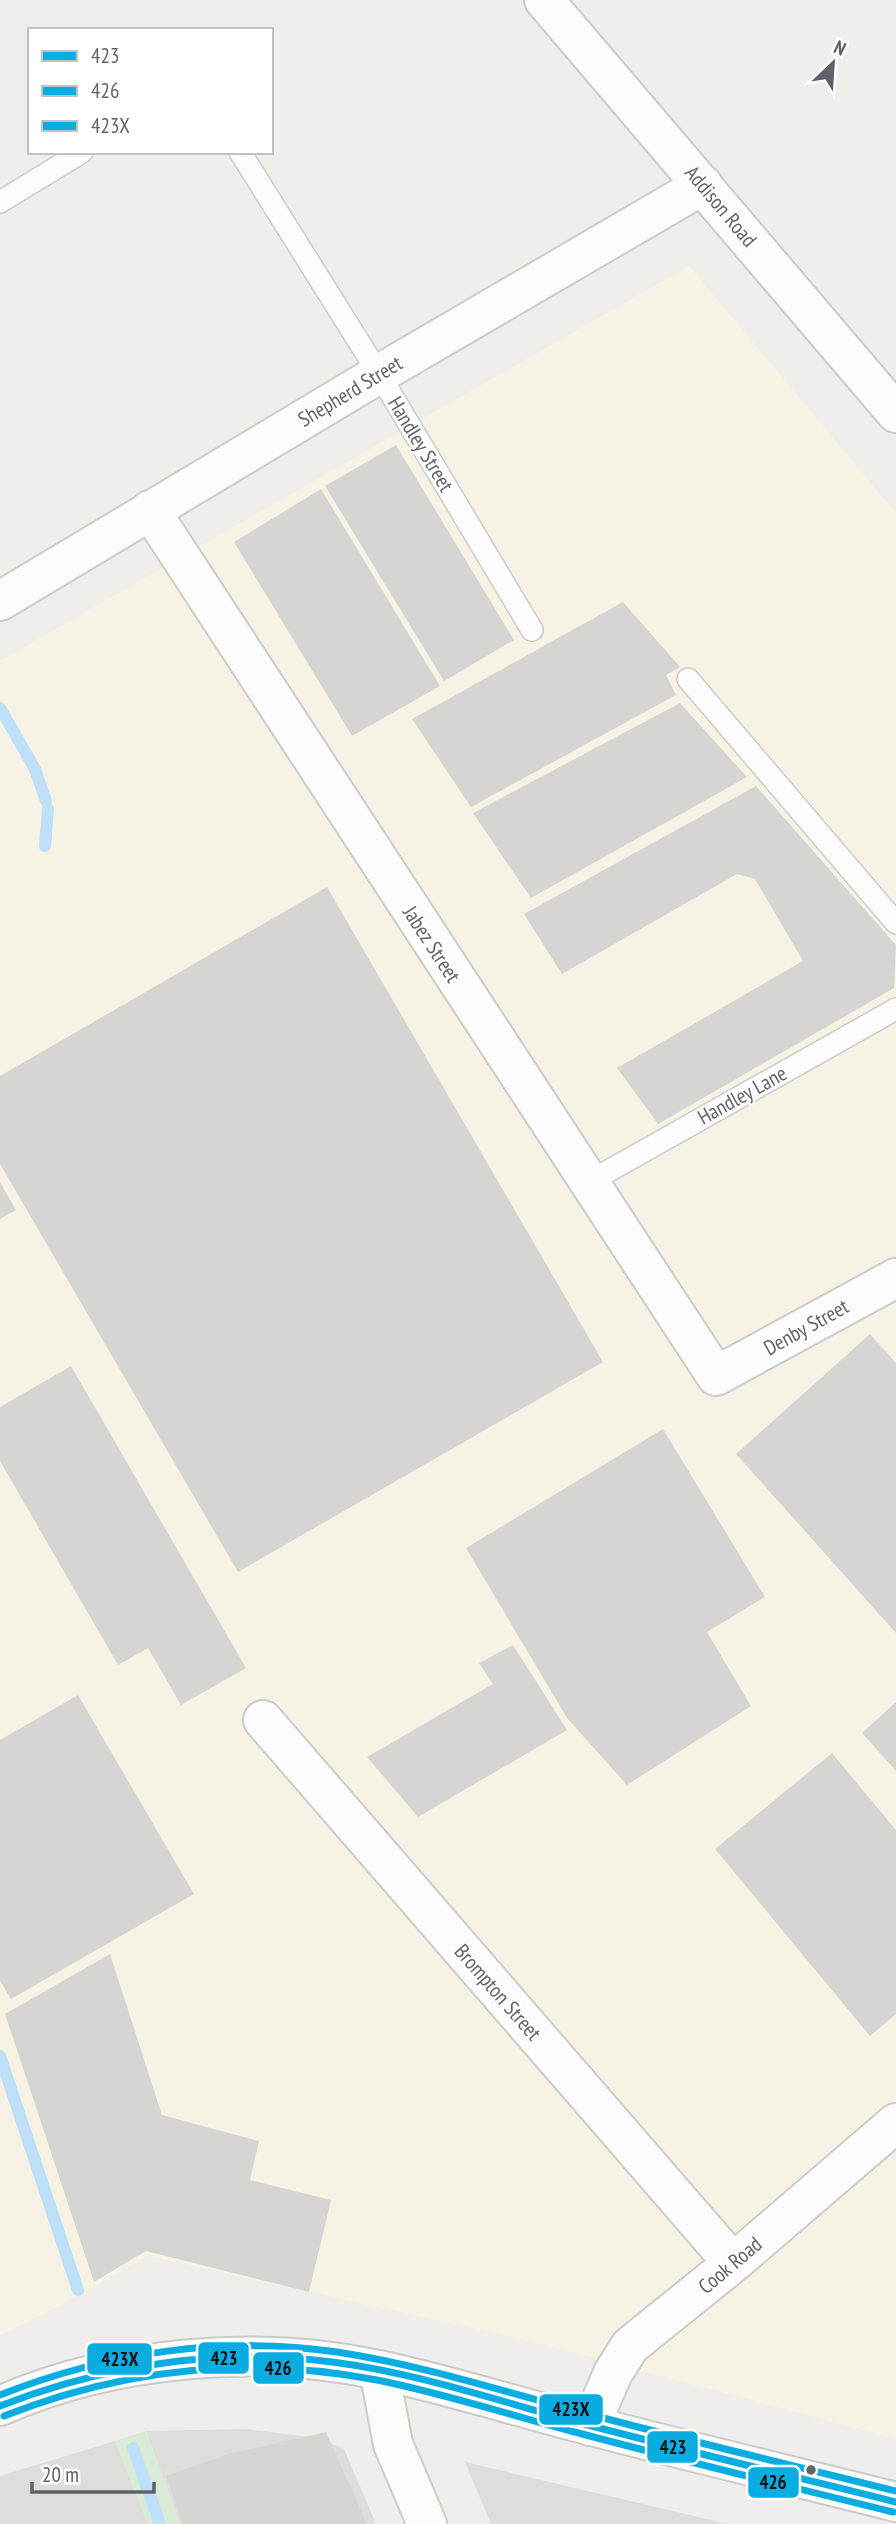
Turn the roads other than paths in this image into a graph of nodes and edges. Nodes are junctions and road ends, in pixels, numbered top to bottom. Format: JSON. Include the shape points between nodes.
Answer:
{"nodes":[{"id":1,"x":547,"y":1,"type":"edge"},
{"id":2,"x":79,"y":154,"type":"edge"},
{"id":3,"x":241,"y":154,"type":"edge"},
{"id":4,"x":703,"y":185,"type":"junction"},
{"id":5,"x":0,"y":202,"type":"edge"},
{"id":6,"x":379,"y":374,"type":"junction"},
{"id":7,"x":896,"y":413,"type":"edge"},
{"id":8,"x":150,"y":510,"type":"junction"},
{"id":9,"x":0,"y":601,"type":"edge"},
{"id":10,"x":532,"y":630,"type":"dead end"},
{"id":11,"x":688,"y":679,"type":"dead end"},
{"id":12,"x":896,"y":923,"type":"edge"},
{"id":13,"x":896,"y":1009,"type":"edge"},
{"id":14,"x":589,"y":1182,"type":"junction"},
{"id":15,"x":896,"y":1278,"type":"edge"},
{"id":16,"x":716,"y":1376,"type":"joint"},
{"id":17,"x":263,"y":1720,"type":"dead end"},
{"id":18,"x":896,"y":2123,"type":"edge"},
{"id":19,"x":733,"y":2263,"type":"junction"},
{"id":20,"x":379,"y":2370,"type":"junction"},
{"id":21,"x":0,"y":2406,"type":"edge"},
{"id":22,"x":590,"y":2426,"type":"junction"},
{"id":23,"x":896,"y":2502,"type":"edge"},
{"id":24,"x":427,"y":2524,"type":"edge"}],
"edges":[{"from":1,"to":4,"type":"street","name":"Addison Road"},
{"from":2,"to":5,"type":"lane"},
{"from":3,"to":6,"type":"lane","name":"Handley Street"},
{"from":4,"to":6,"type":"street","name":"Shepherd Street"},
{"from":4,"to":7,"type":"street","name":"Addison Road"},
{"from":6,"to":8,"type":"street","name":"Shepherd Street"},
{"from":6,"to":10,"type":"lane","name":"Handley Street"},
{"from":8,"to":9,"type":"street","name":"Shepherd Street"},
{"from":8,"to":14,"type":"street","name":"Jabez Street"},
{"from":11,"to":12,"type":"lane"},
{"from":13,"to":14,"type":"lane","name":"Handley Lane"},
{"from":14,"to":16,"type":"street","name":"Jabez Street"},
{"from":15,"to":16,"type":"street","name":"Denby Street"},
{"from":17,"to":19,"type":"street","name":"Brompton Street"},
{"from":18,"to":19,"type":"street","name":"Cook Road"},
{"from":19,"to":22,"type":"street","name":"Cook Road","via":[[630,2346]]},
{"from":20,"to":21,"type":"street","via":[[287,2358],[198,2358],[75,2380]]},
{"from":20,"to":22,"type":"street"},
{"from":20,"to":24,"type":"street","via":[[393,2444]]},
{"from":22,"to":23,"type":"street"}]}
